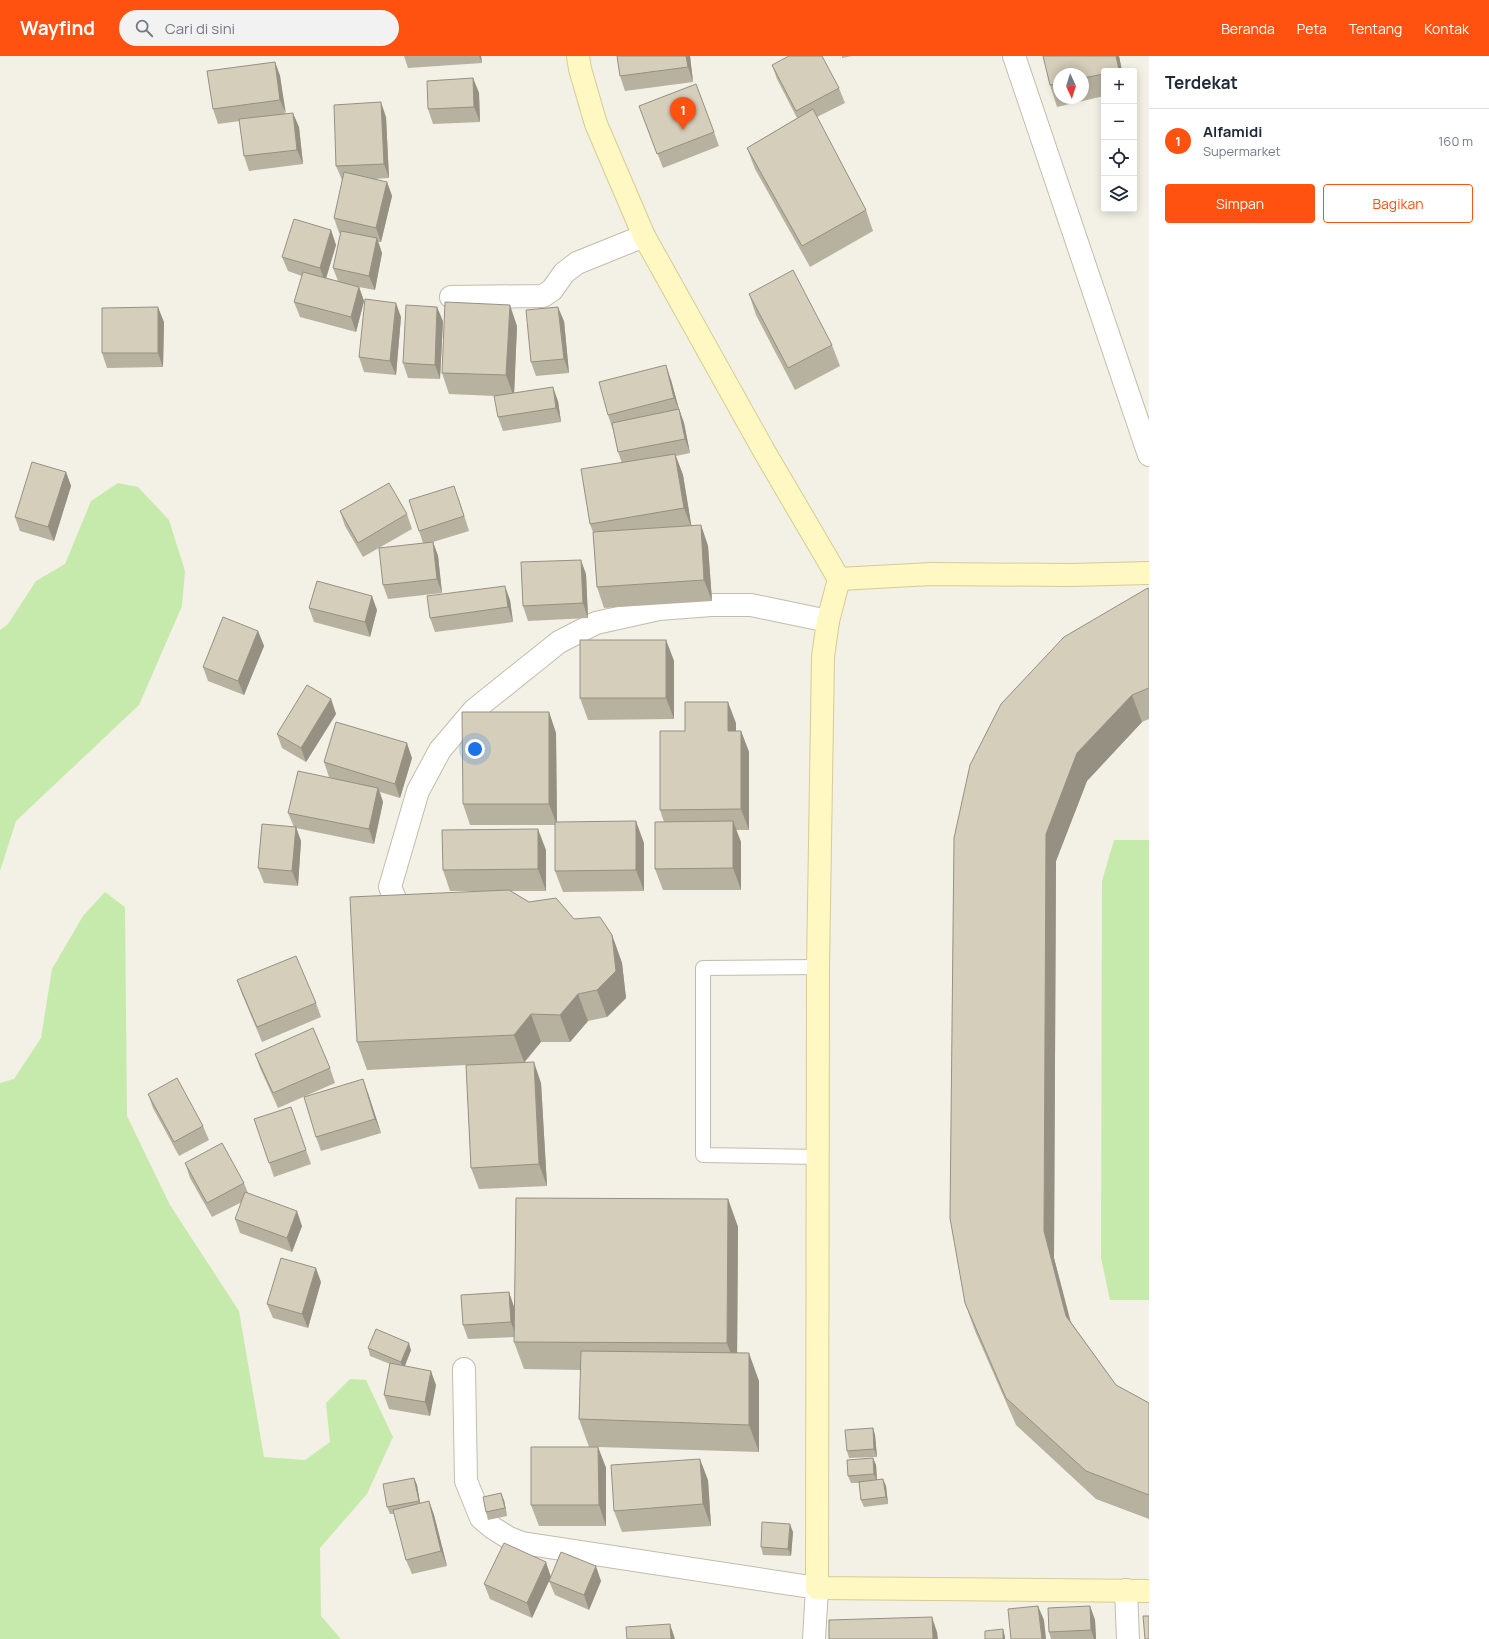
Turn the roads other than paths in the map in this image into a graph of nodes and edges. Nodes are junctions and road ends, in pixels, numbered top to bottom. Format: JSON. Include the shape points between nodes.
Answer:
{"nodes":[{"id":1,"x":578,"y":56,"type":"edge"},
{"id":2,"x":1014,"y":56,"type":"edge"},
{"id":3,"x":644,"y":236,"type":"junction"},
{"id":4,"x":451,"y":297,"type":"dead end"},
{"id":5,"x":1149,"y":455,"type":"edge"},
{"id":6,"x":1149,"y":573,"type":"edge"},
{"id":7,"x":839,"y":579,"type":"junction"},
{"id":8,"x":828,"y":621,"type":"junction"},
{"id":9,"x":396,"y":901,"type":"edge"},
{"id":10,"x":818,"y":967,"type":"junction"},
{"id":11,"x":818,"y":1157,"type":"junction"},
{"id":12,"x":464,"y":1369,"type":"dead end"},
{"id":13,"x":817,"y":1588,"type":"junction"},
{"id":14,"x":1126,"y":1590,"type":"junction"},
{"id":15,"x":1149,"y":1591,"type":"edge"},
{"id":16,"x":814,"y":1639,"type":"edge"},
{"id":17,"x":1128,"y":1639,"type":"edge"}],
"edges":[{"from":1,"to":3,"type":"street","via":[[596,124]]},
{"from":2,"to":5,"type":"street"},
{"from":3,"to":4,"type":"street","via":[[577,263],[543,296]]},
{"from":3,"to":7,"type":"street"},
{"from":6,"to":7,"type":"street","via":[[932,574]]},
{"from":7,"to":8,"type":"street"},
{"from":8,"to":9,"type":"street","via":[[751,606],[711,605],[659,609],[596,623],[559,642],[474,710],[440,750],[418,791],[390,887]]},
{"from":8,"to":10,"type":"street","via":[[823,657]]},
{"from":10,"to":11,"type":"street"},
{"from":10,"to":11,"type":"lane","via":[[703,968],[704,1155]]},
{"from":11,"to":13,"type":"street"},
{"from":12,"to":13,"type":"street","via":[[466,1481],[481,1518],[509,1538],[522,1543]]},
{"from":13,"to":14,"type":"street"},
{"from":13,"to":16,"type":"street"},
{"from":14,"to":15,"type":"street"},
{"from":14,"to":17,"type":"street"}]}
